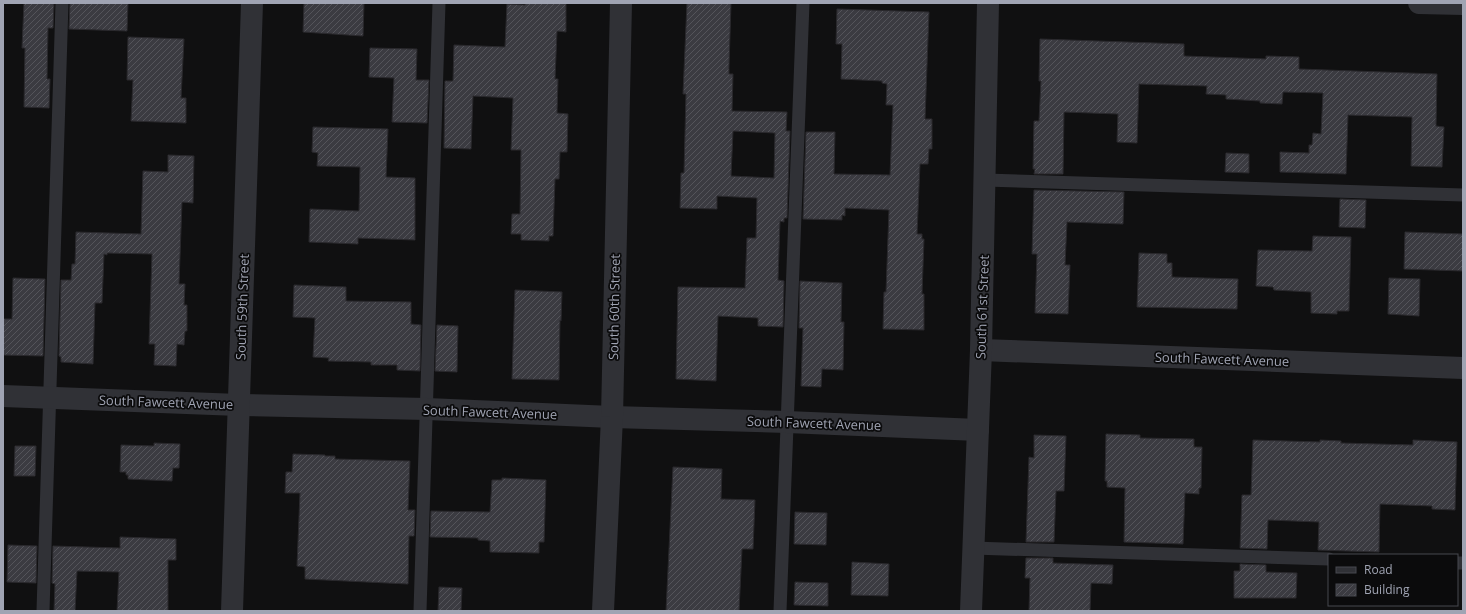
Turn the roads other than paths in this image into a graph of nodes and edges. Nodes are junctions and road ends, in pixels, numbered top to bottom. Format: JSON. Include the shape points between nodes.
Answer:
{"nodes":[{"id":1,"x":62,"y":3,"type":"edge"},
{"id":2,"x":252,"y":3,"type":"edge"},
{"id":3,"x":440,"y":3,"type":"edge"},
{"id":4,"x":620,"y":3,"type":"edge"},
{"id":5,"x":803,"y":3,"type":"edge"},
{"id":6,"x":988,"y":3,"type":"edge"},
{"id":7,"x":1419,"y":3,"type":"edge"},
{"id":8,"x":1463,"y":4,"type":"edge"},
{"id":9,"x":985,"y":180,"type":"junction"},
{"id":10,"x":1463,"y":195,"type":"edge"},
{"id":11,"x":981,"y":350,"type":"junction"},
{"id":12,"x":1463,"y":368,"type":"edge"},
{"id":13,"x":3,"y":396,"type":"edge"},
{"id":14,"x":51,"y":398,"type":"junction"},
{"id":15,"x":239,"y":405,"type":"junction"},
{"id":16,"x":427,"y":409,"type":"junction"},
{"id":17,"x":612,"y":417,"type":"junction"},
{"id":18,"x":786,"y":422,"type":"junction"},
{"id":19,"x":978,"y":430,"type":"junction"},
{"id":20,"x":973,"y":548,"type":"junction"},
{"id":21,"x":1328,"y":559,"type":"edge"},
{"id":22,"x":43,"y":611,"type":"edge"},
{"id":23,"x":232,"y":611,"type":"edge"},
{"id":24,"x":420,"y":611,"type":"edge"},
{"id":25,"x":603,"y":611,"type":"edge"},
{"id":26,"x":780,"y":611,"type":"edge"},
{"id":27,"x":971,"y":611,"type":"edge"}],
"edges":[{"from":1,"to":14,"type":"lane"},
{"from":2,"to":15,"type":"street","name":"South 59th Street"},
{"from":3,"to":16,"type":"lane"},
{"from":4,"to":17,"type":"street","name":"South 60th Street"},
{"from":5,"to":18,"type":"lane"},
{"from":6,"to":9,"type":"street","name":"South 61st Street"},
{"from":7,"to":8,"type":"street"},
{"from":9,"to":10,"type":"lane"},
{"from":9,"to":11,"type":"street","name":"South 61st Street"},
{"from":11,"to":12,"type":"street","name":"South Fawcett Avenue"},
{"from":11,"to":19,"type":"street","name":"South 61st Street"},
{"from":13,"to":14,"type":"street","name":"South Fawcett Avenue"},
{"from":14,"to":15,"type":"street","name":"South Fawcett Avenue"},
{"from":14,"to":22,"type":"lane"},
{"from":15,"to":16,"type":"street","name":"South Fawcett Avenue"},
{"from":15,"to":23,"type":"street","name":"South 59th Street"},
{"from":16,"to":17,"type":"street","name":"South Fawcett Avenue"},
{"from":16,"to":24,"type":"lane"},
{"from":17,"to":18,"type":"street","name":"South Fawcett Avenue"},
{"from":17,"to":25,"type":"street","name":"South 60th Street"},
{"from":18,"to":19,"type":"street","name":"South Fawcett Avenue"},
{"from":18,"to":26,"type":"lane"},
{"from":19,"to":20,"type":"street","name":"South 61st Street"},
{"from":20,"to":21,"type":"lane"},
{"from":20,"to":27,"type":"street","name":"South 61st Street"}]}
